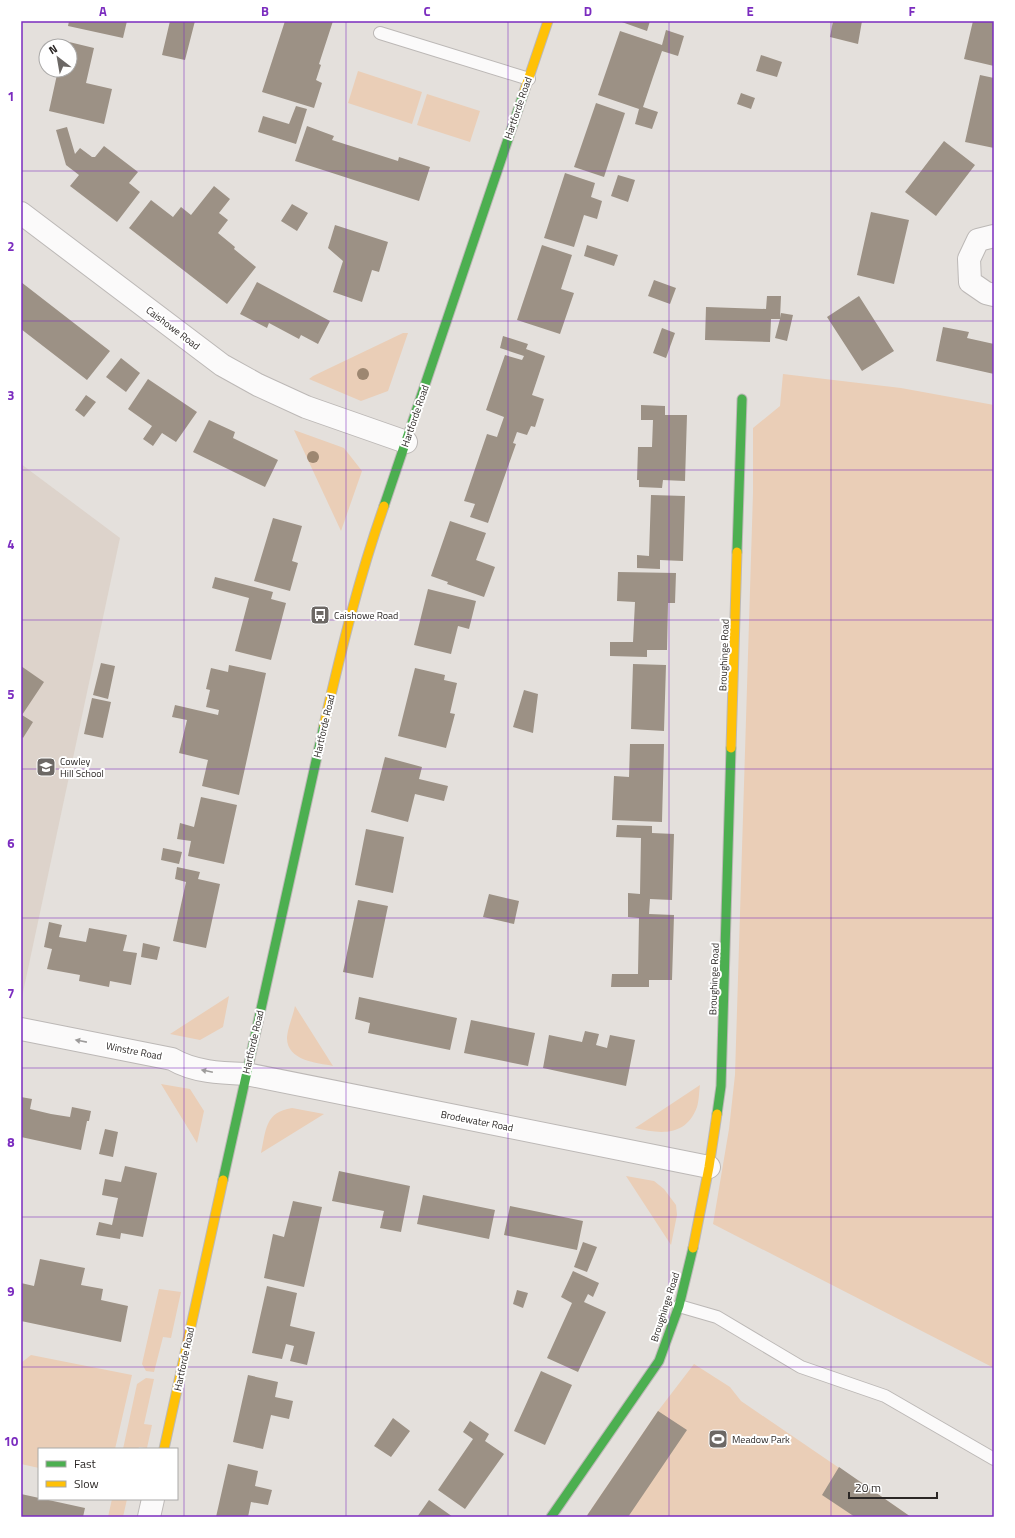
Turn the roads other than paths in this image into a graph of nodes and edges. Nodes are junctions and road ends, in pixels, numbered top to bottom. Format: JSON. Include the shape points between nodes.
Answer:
{"nodes":[{"id":1,"x":548,"y":21,"type":"edge"},
{"id":2,"x":380,"y":33,"type":"dead end"},
{"id":3,"x":529,"y":79,"type":"junction"},
{"id":4,"x":21,"y":213,"type":"edge"},
{"id":5,"x":994,"y":236,"type":"edge"},
{"id":6,"x":994,"y":295,"type":"edge"},
{"id":7,"x":742,"y":399,"type":"dead end"},
{"id":8,"x":406,"y":442,"type":"junction"},
{"id":9,"x":21,"y":1029,"type":"edge"},
{"id":10,"x":246,"y":1074,"type":"junction"},
{"id":11,"x":709,"y":1167,"type":"junction"},
{"id":12,"x":679,"y":1306,"type":"junction"},
{"id":13,"x":164,"y":1448,"type":"edge"},
{"id":14,"x":994,"y":1459,"type":"edge"},
{"id":15,"x":153,"y":1500,"type":"edge"},
{"id":16,"x":149,"y":1517,"type":"edge"},
{"id":17,"x":551,"y":1517,"type":"edge"}],
"edges":[{"from":1,"to":3,"type":"street","name":"Hartforde Road"},
{"from":2,"to":3,"type":"lane"},
{"from":3,"to":8,"type":"street","name":"Hartforde Road"},
{"from":4,"to":8,"type":"street","name":"Caishowe Road","via":[[222,365],[306,407]]},
{"from":5,"to":6,"type":"street","via":[[978,240],[969,259],[970,282],[986,293]]},
{"from":7,"to":11,"type":"street","name":"Broughinge Road","via":[[722,1086]]},
{"from":8,"to":10,"type":"street","name":"Hartforde Road","via":[[373,538],[337,669]]},
{"from":10,"to":9,"type":"street","name":"Winstre Road","one_way":true,"via":[[217,1073],[185,1067],[172,1059]]},
{"from":10,"to":11,"type":"street","name":"Brodewater Road"},
{"from":10,"to":13,"type":"street","name":"Hartforde Road"},
{"from":11,"to":12,"type":"street","name":"Broughinge Road"},
{"from":12,"to":14,"type":"lane","via":[[717,1317],[801,1367],[885,1396]]},
{"from":12,"to":17,"type":"street","name":"Broughinge Road","via":[[659,1362]]},
{"from":15,"to":16,"type":"street"}]}
